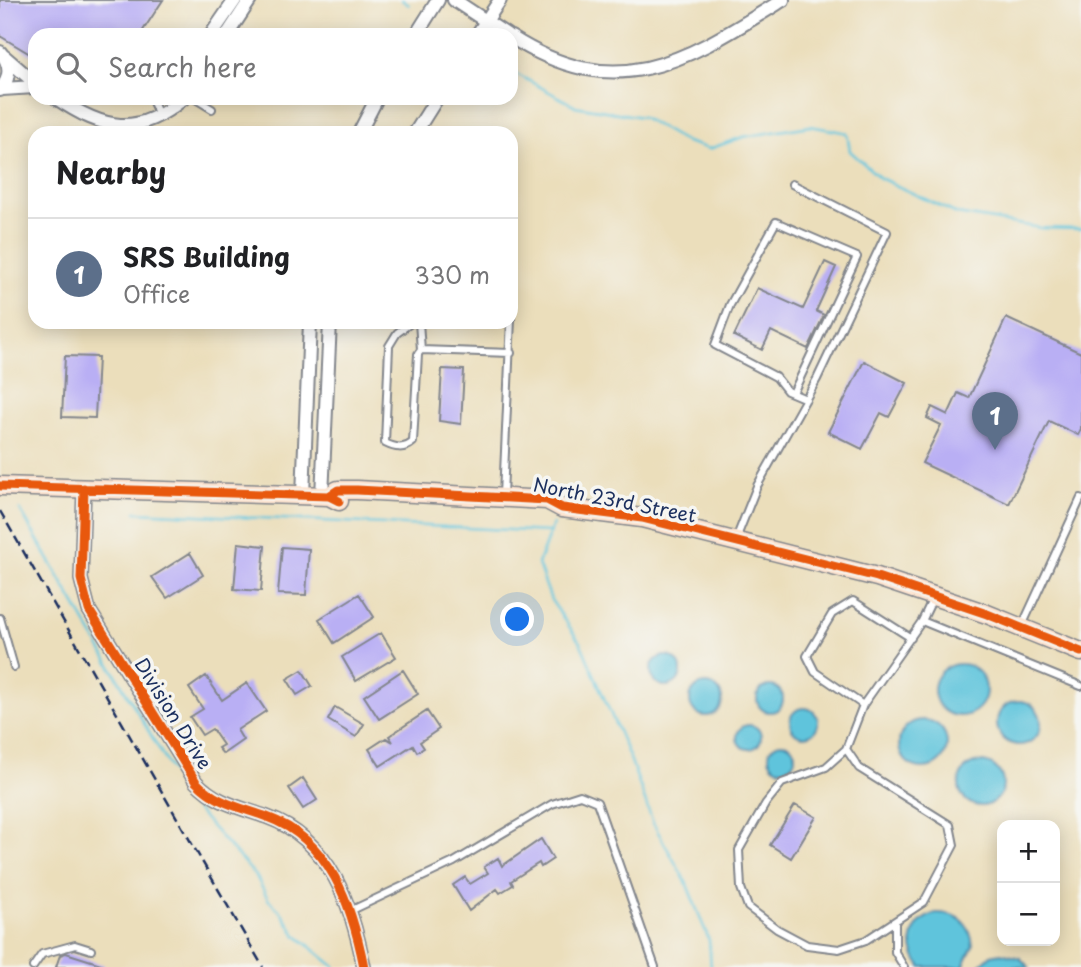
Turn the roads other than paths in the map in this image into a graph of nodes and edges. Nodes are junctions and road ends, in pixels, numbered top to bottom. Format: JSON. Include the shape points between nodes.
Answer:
{"nodes":[{"id":1,"x":234,"y":0,"type":"edge"},
{"id":2,"x":250,"y":0,"type":"edge"},
{"id":3,"x":438,"y":0,"type":"edge"},
{"id":4,"x":454,"y":0,"type":"edge"},
{"id":5,"x":499,"y":0,"type":"edge"},
{"id":6,"x":783,"y":0,"type":"edge"},
{"id":7,"x":486,"y":21,"type":"junction"},
{"id":8,"x":216,"y":28,"type":"edge"},
{"id":9,"x":232,"y":28,"type":"edge"},
{"id":10,"x":420,"y":28,"type":"edge"},
{"id":11,"x":482,"y":28,"type":"edge"},
{"id":12,"x":497,"y":28,"type":"edge"},
{"id":13,"x":518,"y":41,"type":"edge"},
{"id":14,"x":2,"y":55,"type":"edge"},
{"id":15,"x":28,"y":79,"type":"edge"},
{"id":16,"x":28,"y":86,"type":"edge"},
{"id":17,"x":1,"y":89,"type":"edge"},
{"id":18,"x":68,"y":105,"type":"edge"},
{"id":19,"x":154,"y":105,"type":"edge"},
{"id":20,"x":165,"y":105,"type":"edge"},
{"id":21,"x":174,"y":105,"type":"edge"},
{"id":22,"x":205,"y":105,"type":"edge"},
{"id":23,"x":373,"y":105,"type":"edge"},
{"id":24,"x":433,"y":105,"type":"edge"},
{"id":25,"x":212,"y":109,"type":"dead end"},
{"id":26,"x":159,"y":115,"type":"junction"},
{"id":27,"x":117,"y":126,"type":"edge"},
{"id":28,"x":128,"y":126,"type":"edge"},
{"id":29,"x":363,"y":126,"type":"edge"},
{"id":30,"x":419,"y":126,"type":"edge"},
{"id":31,"x":792,"y":184,"type":"dead end"},
{"id":32,"x":310,"y":329,"type":"edge"},
{"id":33,"x":330,"y":329,"type":"edge"},
{"id":34,"x":402,"y":329,"type":"edge"},
{"id":35,"x":418,"y":329,"type":"edge"},
{"id":36,"x":511,"y":329,"type":"edge"},
{"id":37,"x":389,"y":351,"type":"junction"},
{"id":38,"x":398,"y":352,"type":"dead end"},
{"id":39,"x":417,"y":353,"type":"junction"},
{"id":40,"x":511,"y":353,"type":"junction"},
{"id":41,"x":389,"y":360,"type":"junction"},
{"id":42,"x":397,"y":361,"type":"dead end"},
{"id":43,"x":388,"y":374,"type":"junction"},
{"id":44,"x":397,"y":374,"type":"dead end"},
{"id":45,"x":793,"y":393,"type":"junction"},
{"id":46,"x":806,"y":399,"type":"junction"},
{"id":47,"x":387,"y":400,"type":"junction"},
{"id":48,"x":396,"y":400,"type":"dead end"},
{"id":49,"x":0,"y":486,"type":"edge"},
{"id":50,"x":84,"y":488,"type":"junction"},
{"id":51,"x":303,"y":495,"type":"junction"},
{"id":52,"x":326,"y":496,"type":"junction"},
{"id":53,"x":503,"y":497,"type":"junction"},
{"id":54,"x":1081,"y":498,"type":"edge"},
{"id":55,"x":562,"y":508,"type":"junction"},
{"id":56,"x":736,"y":540,"type":"junction"},
{"id":57,"x":934,"y":595,"type":"junction"},
{"id":58,"x":0,"y":618,"type":"edge"},
{"id":59,"x":922,"y":621,"type":"junction"},
{"id":60,"x":1022,"y":628,"type":"junction"},
{"id":61,"x":911,"y":638,"type":"junction"},
{"id":62,"x":1081,"y":652,"type":"edge"},
{"id":63,"x":14,"y":667,"type":"dead end"},
{"id":64,"x":1081,"y":685,"type":"edge"},
{"id":65,"x":863,"y":705,"type":"junction"},
{"id":66,"x":846,"y":749,"type":"junction"},
{"id":67,"x":349,"y":911,"type":"junction"},
{"id":68,"x":895,"y":923,"type":"junction"},
{"id":69,"x":91,"y":950,"type":"dead end"},
{"id":70,"x":33,"y":967,"type":"edge"},
{"id":71,"x":364,"y":967,"type":"edge"},
{"id":72,"x":656,"y":967,"type":"edge"},
{"id":73,"x":904,"y":967,"type":"edge"}],
"edges":[{"from":1,"to":8,"type":"street"},
{"from":2,"to":9,"type":"street"},
{"from":3,"to":10,"type":"street"},
{"from":4,"to":7,"type":"street"},
{"from":5,"to":7,"type":"street"},
{"from":6,"to":13,"type":"street","via":[[703,46],[629,73],[598,73],[564,65]]},
{"from":7,"to":11,"type":"street"},
{"from":7,"to":12,"type":"street"},
{"from":14,"to":15,"type":"street"},
{"from":14,"to":17,"type":"street","via":[[9,74]]},
{"from":16,"to":17,"type":"street"},
{"from":18,"to":27,"type":"street","via":[[99,123]]},
{"from":19,"to":26,"type":"lane"},
{"from":20,"to":26,"type":"street"},
{"from":21,"to":26,"type":"street"},
{"from":22,"to":25,"type":"lane"},
{"from":23,"to":29,"type":"street"},
{"from":24,"to":30,"type":"street"},
{"from":26,"to":28,"type":"street"},
{"from":31,"to":46,"type":"lane","via":[[887,232]]},
{"from":32,"to":51,"type":"street"},
{"from":33,"to":52,"type":"street"},
{"from":34,"to":37,"type":"lane"},
{"from":35,"to":39,"type":"lane"},
{"from":36,"to":40,"type":"lane"},
{"from":37,"to":38,"type":"lane"},
{"from":37,"to":41,"type":"lane"},
{"from":39,"to":40,"type":"lane"},
{"from":39,"to":47,"type":"lane","via":[[408,447],[385,443],[391,413]]},
{"from":40,"to":53,"type":"lane"},
{"from":41,"to":42,"type":"lane"},
{"from":41,"to":43,"type":"lane"},
{"from":43,"to":44,"type":"lane"},
{"from":43,"to":47,"type":"lane","via":[[392,386]]},
{"from":45,"to":45,"type":"lane","via":[[776,377],[715,345],[730,305],[776,222],[857,257]]},
{"from":45,"to":46,"type":"lane"},
{"from":46,"to":56,"type":"lane","via":[[757,486]]},
{"from":47,"to":48,"type":"lane"},
{"from":49,"to":50,"type":"main road","name":"North 23rd Street"},
{"from":50,"to":51,"type":"main road","name":"North 23rd Street"},
{"from":50,"to":67,"type":"street","name":"Division Drive","via":[[81,579],[87,605],[191,775],[215,799],[286,826],[309,842],[337,881]]},
{"from":51,"to":52,"type":"main road","name":"North 23rd Street"},
{"from":52,"to":53,"type":"main road","name":"North 23rd Street","via":[[338,490],[357,490]]},
{"from":52,"to":55,"type":"main road","name":"North 23rd Street","via":[[545,513]]},
{"from":53,"to":55,"type":"main road","name":"North 23rd Street","via":[[547,500]]},
{"from":54,"to":60,"type":"lane"},
{"from":55,"to":56,"type":"main road","name":"North 23rd Street","via":[[642,518]]},
{"from":56,"to":57,"type":"main road","name":"North 23rd Street"},
{"from":57,"to":59,"type":"lane"},
{"from":57,"to":60,"type":"main road","name":"North 23rd Street"},
{"from":58,"to":63,"type":"lane"},
{"from":59,"to":61,"type":"lane"},
{"from":59,"to":64,"type":"lane"},
{"from":60,"to":62,"type":"main road","name":"North 23rd Street"},
{"from":61,"to":65,"type":"lane"},
{"from":61,"to":65,"type":"lane","via":[[853,601],[832,614],[807,656],[815,672]]},
{"from":65,"to":66,"type":"lane"},
{"from":66,"to":68,"type":"lane","via":[[859,768],[950,825],[954,845],[944,867],[924,902]]},
{"from":66,"to":68,"type":"lane","via":[[825,767],[782,783],[766,803],[739,850],[741,888],[748,907],[807,945],[839,949]]},
{"from":67,"to":71,"type":"street","name":"Division Drive"},
{"from":67,"to":72,"type":"lane","via":[[454,862],[552,804],[580,795],[597,802]]},
{"from":68,"to":73,"type":"lane","via":[[895,952]]},
{"from":69,"to":70,"type":"lane","via":[[75,945],[42,954]]}]}
